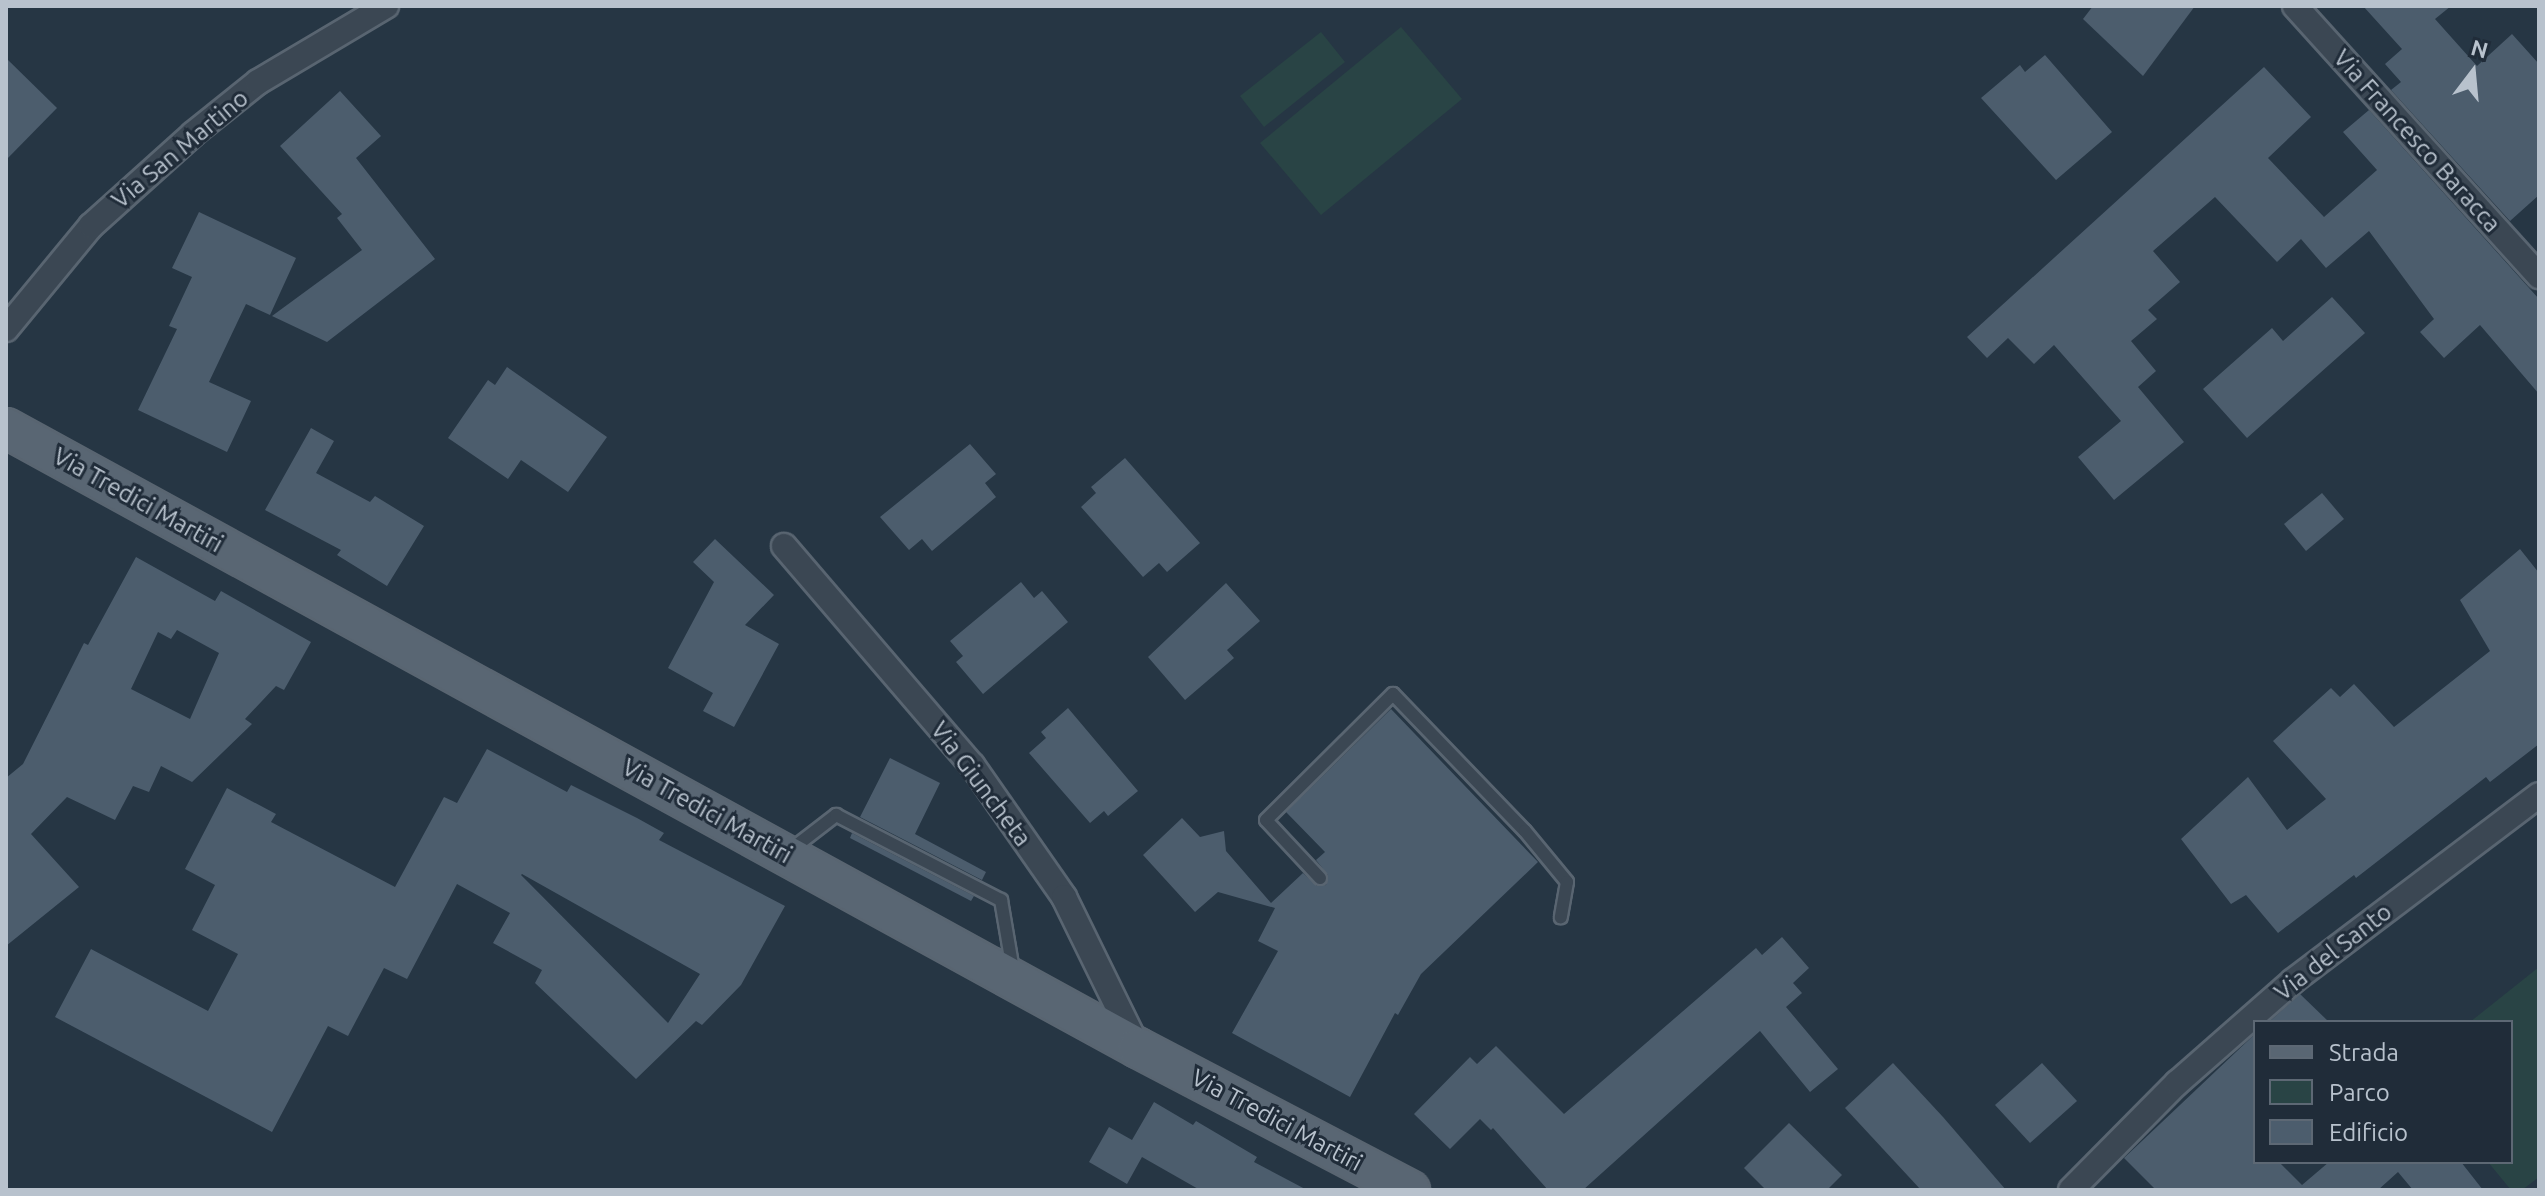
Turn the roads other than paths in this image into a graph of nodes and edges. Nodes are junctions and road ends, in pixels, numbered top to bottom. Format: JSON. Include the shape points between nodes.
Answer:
{"nodes":[{"id":1,"x":386,"y":6,"type":"edge"},
{"id":2,"x":2295,"y":6,"type":"edge"},
{"id":3,"x":2539,"y":276,"type":"edge"},
{"id":4,"x":6,"y":329,"type":"edge"},
{"id":5,"x":6,"y":428,"type":"edge"},
{"id":6,"x":784,"y":546,"type":"dead end"},
{"id":7,"x":2539,"y":795,"type":"edge"},
{"id":8,"x":786,"y":854,"type":"junction"},
{"id":9,"x":1320,"y":878,"type":"dead end"},
{"id":10,"x":1561,"y":917,"type":"dead end"},
{"id":11,"x":1015,"y":980,"type":"junction"},
{"id":12,"x":1138,"y":1048,"type":"junction"},
{"id":13,"x":1410,"y":1190,"type":"edge"},
{"id":14,"x":2071,"y":1190,"type":"edge"}],
"edges":[{"from":1,"to":4,"type":"street","name":"Via San Martino","via":[[258,82],[193,134],[91,226]]},
{"from":2,"to":3,"type":"street","name":"Via Francesco Baracca"},
{"from":5,"to":8,"type":"main road","name":"Via Tredici Martiri"},
{"from":6,"to":12,"type":"street","name":"Via Giuncheta","via":[[972,765],[1064,897]]},
{"from":7,"to":14,"type":"street","name":"Via del Santo","via":[[2293,981],[2177,1083]]},
{"from":8,"to":11,"type":"main road","name":"Via Tredici Martiri"},
{"from":8,"to":11,"type":"lane","via":[[836,815],[1001,900]]},
{"from":9,"to":10,"type":"lane","via":[[1266,820],[1393,694],[1567,882]]},
{"from":11,"to":12,"type":"main road","name":"Via Tredici Martiri"},
{"from":12,"to":13,"type":"main road","name":"Via Tredici Martiri"}]}
